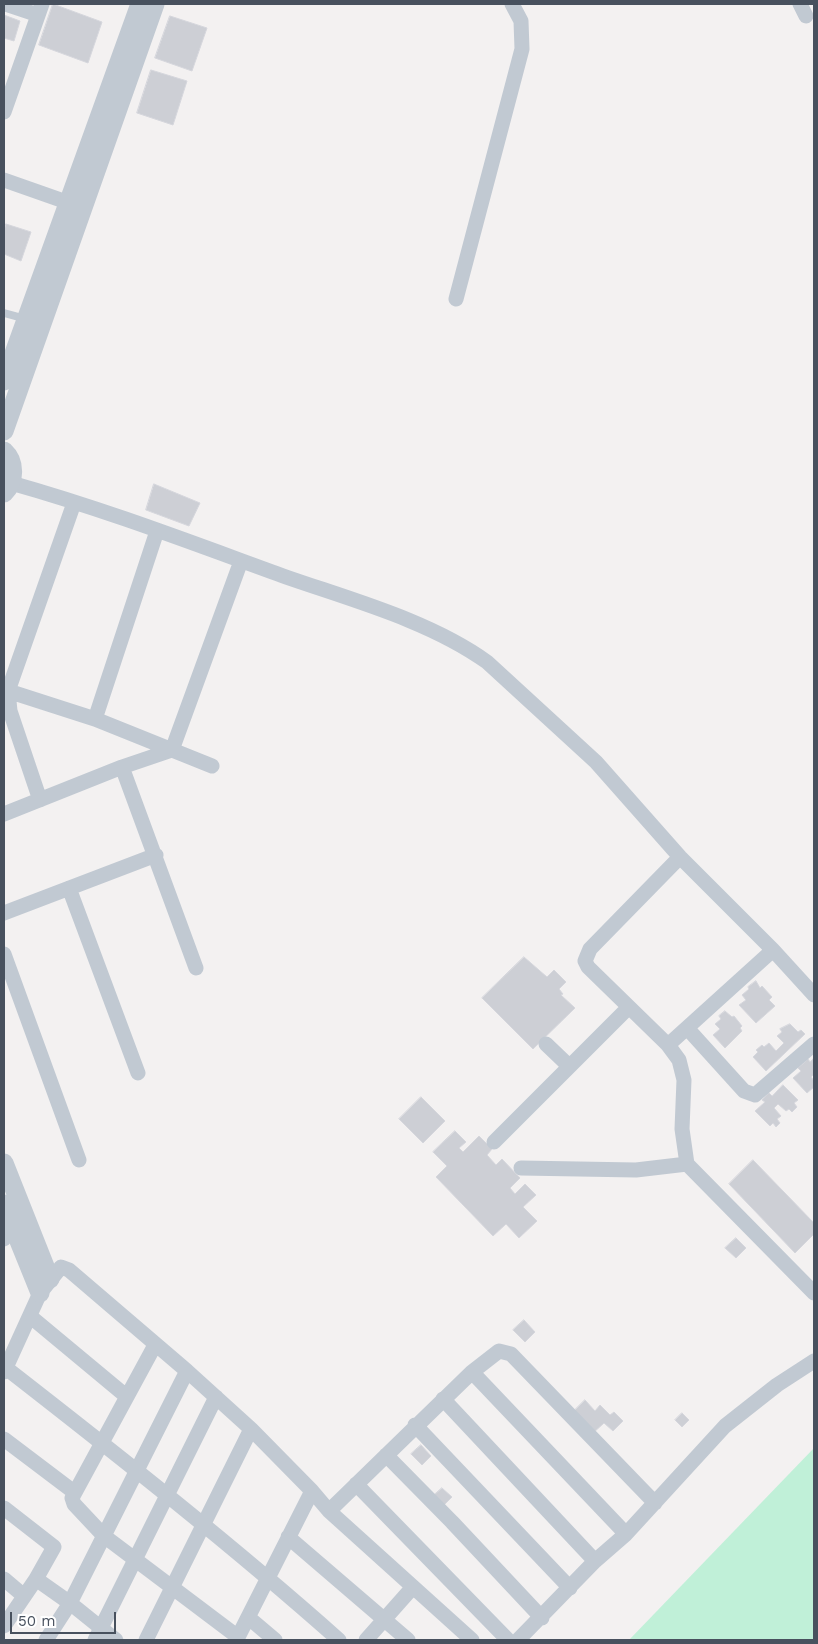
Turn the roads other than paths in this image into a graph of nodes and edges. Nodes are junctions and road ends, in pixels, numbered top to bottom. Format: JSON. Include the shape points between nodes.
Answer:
{"nodes":[{"id":1,"x":5,"y":4,"type":"edge"},
{"id":2,"x":140,"y":4,"type":"edge"},
{"id":3,"x":155,"y":4,"type":"edge"},
{"id":4,"x":512,"y":4,"type":"edge"},
{"id":5,"x":40,"y":10,"type":"edge"},
{"id":6,"x":129,"y":56,"type":"junction"},
{"id":7,"x":4,"y":112,"type":"edge"},
{"id":8,"x":4,"y":180,"type":"edge"},
{"id":9,"x":75,"y":205,"type":"junction"},
{"id":10,"x":456,"y":299,"type":"dead end"},
{"id":11,"x":4,"y":313,"type":"edge"},
{"id":12,"x":26,"y":319,"type":"junction"},
{"id":13,"x":4,"y":381,"type":"edge"},
{"id":14,"x":4,"y":431,"type":"edge"},
{"id":15,"x":4,"y":451,"type":"edge"},
{"id":16,"x":7,"y":488,"type":"edge"},
{"id":17,"x":74,"y":503,"type":"junction"},
{"id":18,"x":157,"y":531,"type":"junction"},
{"id":19,"x":242,"y":561,"type":"junction"},
{"id":20,"x":8,"y":691,"type":"junction"},
{"id":21,"x":94,"y":719,"type":"junction"},
{"id":22,"x":172,"y":750,"type":"junction"},
{"id":23,"x":212,"y":766,"type":"dead end"},
{"id":24,"x":122,"y":767,"type":"junction"},
{"id":25,"x":40,"y":800,"type":"junction"},
{"id":26,"x":4,"y":814,"type":"edge"},
{"id":27,"x":156,"y":855,"type":"junction"},
{"id":28,"x":680,"y":857,"type":"junction"},
{"id":29,"x":69,"y":888,"type":"junction"},
{"id":30,"x":4,"y":913,"type":"edge"},
{"id":31,"x":773,"y":950,"type":"junction"},
{"id":32,"x":4,"y":954,"type":"edge"},
{"id":33,"x":196,"y":968,"type":"dead end"},
{"id":34,"x":814,"y":995,"type":"edge"},
{"id":35,"x":628,"y":1008,"type":"junction"},
{"id":36,"x":686,"y":1028,"type":"junction"},
{"id":37,"x":546,"y":1044,"type":"dead end"},
{"id":38,"x":814,"y":1044,"type":"edge"},
{"id":39,"x":668,"y":1045,"type":"junction"},
{"id":40,"x":569,"y":1066,"type":"junction"},
{"id":41,"x":138,"y":1073,"type":"dead end"},
{"id":42,"x":494,"y":1142,"type":"dead end"},
{"id":43,"x":78,"y":1160,"type":"dead end"},
{"id":44,"x":4,"y":1163,"type":"edge"},
{"id":45,"x":687,"y":1164,"type":"junction"},
{"id":46,"x":521,"y":1168,"type":"dead end"},
{"id":47,"x":4,"y":1204,"type":"edge"},
{"id":48,"x":13,"y":1225,"type":"edge"},
{"id":49,"x":45,"y":1286,"type":"junction"},
{"id":50,"x":814,"y":1293,"type":"edge"},
{"id":51,"x":30,"y":1317,"type":"junction"},
{"id":52,"x":155,"y":1345,"type":"junction"},
{"id":53,"x":814,"y":1360,"type":"edge"},
{"id":54,"x":5,"y":1370,"type":"edge"},
{"id":55,"x":187,"y":1371,"type":"junction"},
{"id":56,"x":472,"y":1372,"type":"junction"},
{"id":57,"x":126,"y":1396,"type":"junction"},
{"id":58,"x":216,"y":1397,"type":"junction"},
{"id":59,"x":443,"y":1399,"type":"junction"},
{"id":60,"x":415,"y":1425,"type":"junction"},
{"id":61,"x":251,"y":1429,"type":"junction"},
{"id":62,"x":4,"y":1439,"type":"edge"},
{"id":63,"x":101,"y":1441,"type":"junction"},
{"id":64,"x":386,"y":1455,"type":"junction"},
{"id":65,"x":137,"y":1470,"type":"junction"},
{"id":66,"x":356,"y":1484,"type":"junction"},
{"id":67,"x":312,"y":1491,"type":"junction"},
{"id":68,"x":74,"y":1492,"type":"junction"},
{"id":69,"x":166,"y":1495,"type":"junction"},
{"id":70,"x":655,"y":1503,"type":"junction"},
{"id":71,"x":4,"y":1508,"type":"edge"},
{"id":72,"x":328,"y":1511,"type":"junction"},
{"id":73,"x":203,"y":1525,"type":"junction"},
{"id":74,"x":626,"y":1534,"type":"junction"},
{"id":75,"x":104,"y":1536,"type":"junction"},
{"id":76,"x":288,"y":1537,"type":"junction"},
{"id":77,"x":135,"y":1559,"type":"junction"},
{"id":78,"x":596,"y":1561,"type":"junction"},
{"id":79,"x":269,"y":1578,"type":"junction"},
{"id":80,"x":4,"y":1579,"type":"edge"},
{"id":81,"x":36,"y":1579,"type":"junction"},
{"id":82,"x":413,"y":1587,"type":"junction"},
{"id":83,"x":173,"y":1588,"type":"junction"},
{"id":84,"x":570,"y":1588,"type":"junction"},
{"id":85,"x":24,"y":1596,"type":"junction"},
{"id":86,"x":70,"y":1603,"type":"junction"},
{"id":87,"x":248,"y":1618,"type":"junction"},
{"id":88,"x":384,"y":1618,"type":"junction"},
{"id":89,"x":542,"y":1618,"type":"junction"},
{"id":90,"x":4,"y":1626,"type":"edge"},
{"id":91,"x":99,"y":1634,"type":"edge"},
{"id":92,"x":237,"y":1639,"type":"edge"},
{"id":93,"x":46,"y":1640,"type":"edge"},
{"id":94,"x":116,"y":1640,"type":"edge"},
{"id":95,"x":146,"y":1640,"type":"edge"},
{"id":96,"x":275,"y":1640,"type":"edge"},
{"id":97,"x":340,"y":1640,"type":"edge"},
{"id":98,"x":366,"y":1640,"type":"edge"},
{"id":99,"x":408,"y":1640,"type":"edge"},
{"id":100,"x":472,"y":1640,"type":"edge"},
{"id":101,"x":508,"y":1640,"type":"edge"},
{"id":102,"x":518,"y":1640,"type":"edge"}],
"edges":[{"from":1,"to":5,"type":"street"},
{"from":2,"to":6,"type":"street"},
{"from":3,"to":6,"type":"street"},
{"from":4,"to":10,"type":"street","via":[[521,20],[522,50]]},
{"from":5,"to":7,"type":"street"},
{"from":6,"to":9,"type":"street"},
{"from":8,"to":9,"type":"street"},
{"from":9,"to":12,"type":"street"},
{"from":9,"to":14,"type":"street"},
{"from":11,"to":12,"type":"lane"},
{"from":12,"to":13,"type":"street"},
{"from":15,"to":16,"type":"street","via":[[11,460],[12,468]]},
{"from":16,"to":17,"type":"street"},
{"from":17,"to":18,"type":"street"},
{"from":17,"to":20,"type":"street"},
{"from":18,"to":19,"type":"street"},
{"from":18,"to":21,"type":"street"},
{"from":19,"to":22,"type":"street"},
{"from":19,"to":28,"type":"street","via":[[446,636],[467,648],[487,662],[596,762]]},
{"from":20,"to":21,"type":"street"},
{"from":20,"to":25,"type":"street","via":[[10,711]]},
{"from":21,"to":22,"type":"street"},
{"from":22,"to":23,"type":"street"},
{"from":22,"to":24,"type":"street"},
{"from":24,"to":25,"type":"street"},
{"from":24,"to":27,"type":"street"},
{"from":25,"to":26,"type":"street"},
{"from":27,"to":29,"type":"street"},
{"from":27,"to":33,"type":"street"},
{"from":28,"to":31,"type":"street"},
{"from":28,"to":35,"type":"street","via":[[587,954],[585,961],[588,967]]},
{"from":29,"to":30,"type":"street"},
{"from":29,"to":41,"type":"street"},
{"from":31,"to":34,"type":"street"},
{"from":31,"to":36,"type":"street"},
{"from":32,"to":43,"type":"street"},
{"from":35,"to":39,"type":"street"},
{"from":35,"to":40,"type":"street"},
{"from":36,"to":38,"type":"street","via":[[744,1091],[754,1095]]},
{"from":36,"to":39,"type":"street"},
{"from":37,"to":40,"type":"street"},
{"from":39,"to":45,"type":"street","via":[[679,1060],[684,1080],[682,1129]]},
{"from":40,"to":42,"type":"street"},
{"from":44,"to":48,"type":"street"},
{"from":45,"to":46,"type":"street","via":[[636,1170]]},
{"from":45,"to":50,"type":"street"},
{"from":47,"to":48,"type":"street"},
{"from":48,"to":49,"type":"street"},
{"from":49,"to":51,"type":"street"},
{"from":49,"to":52,"type":"street","via":[[60,1267],[70,1270]]},
{"from":51,"to":54,"type":"street"},
{"from":51,"to":57,"type":"street"},
{"from":52,"to":55,"type":"street"},
{"from":52,"to":57,"type":"street"},
{"from":53,"to":70,"type":"street","via":[[725,1426]]},
{"from":54,"to":63,"type":"street"},
{"from":55,"to":58,"type":"street"},
{"from":55,"to":65,"type":"street"},
{"from":56,"to":59,"type":"street"},
{"from":56,"to":70,"type":"street","via":[[494,1353],[505,1351],[511,1354]]},
{"from":56,"to":74,"type":"street"},
{"from":57,"to":63,"type":"street"},
{"from":58,"to":61,"type":"street"},
{"from":58,"to":69,"type":"street"},
{"from":59,"to":60,"type":"street"},
{"from":59,"to":78,"type":"street"},
{"from":60,"to":64,"type":"street"},
{"from":60,"to":84,"type":"street"},
{"from":61,"to":67,"type":"street"},
{"from":61,"to":73,"type":"street"},
{"from":62,"to":68,"type":"street"},
{"from":63,"to":65,"type":"street"},
{"from":63,"to":68,"type":"street"},
{"from":64,"to":66,"type":"street"},
{"from":64,"to":89,"type":"street"},
{"from":65,"to":69,"type":"street"},
{"from":65,"to":75,"type":"street"},
{"from":66,"to":72,"type":"street"},
{"from":66,"to":101,"type":"street"},
{"from":67,"to":72,"type":"street"},
{"from":67,"to":76,"type":"street"},
{"from":68,"to":75,"type":"street","via":[[74,1504]]},
{"from":69,"to":73,"type":"street"},
{"from":69,"to":77,"type":"street"},
{"from":70,"to":74,"type":"street"},
{"from":71,"to":81,"type":"street","via":[[54,1547]]},
{"from":72,"to":82,"type":"street"},
{"from":73,"to":79,"type":"street"},
{"from":73,"to":83,"type":"street"},
{"from":74,"to":78,"type":"street"},
{"from":75,"to":77,"type":"street"},
{"from":75,"to":86,"type":"street"},
{"from":76,"to":79,"type":"street"},
{"from":76,"to":88,"type":"street"},
{"from":77,"to":83,"type":"street"},
{"from":77,"to":91,"type":"street"},
{"from":78,"to":84,"type":"street"},
{"from":79,"to":87,"type":"street"},
{"from":79,"to":97,"type":"street"},
{"from":80,"to":85,"type":"street"},
{"from":81,"to":85,"type":"street"},
{"from":81,"to":86,"type":"street"},
{"from":82,"to":88,"type":"street"},
{"from":82,"to":100,"type":"street"},
{"from":83,"to":92,"type":"street"},
{"from":83,"to":95,"type":"street"},
{"from":84,"to":89,"type":"street"},
{"from":85,"to":90,"type":"street"},
{"from":86,"to":91,"type":"street"},
{"from":86,"to":93,"type":"street"},
{"from":87,"to":92,"type":"street"},
{"from":87,"to":96,"type":"street"},
{"from":88,"to":98,"type":"street"},
{"from":88,"to":99,"type":"street"},
{"from":89,"to":102,"type":"street"},
{"from":91,"to":94,"type":"street"}]}
